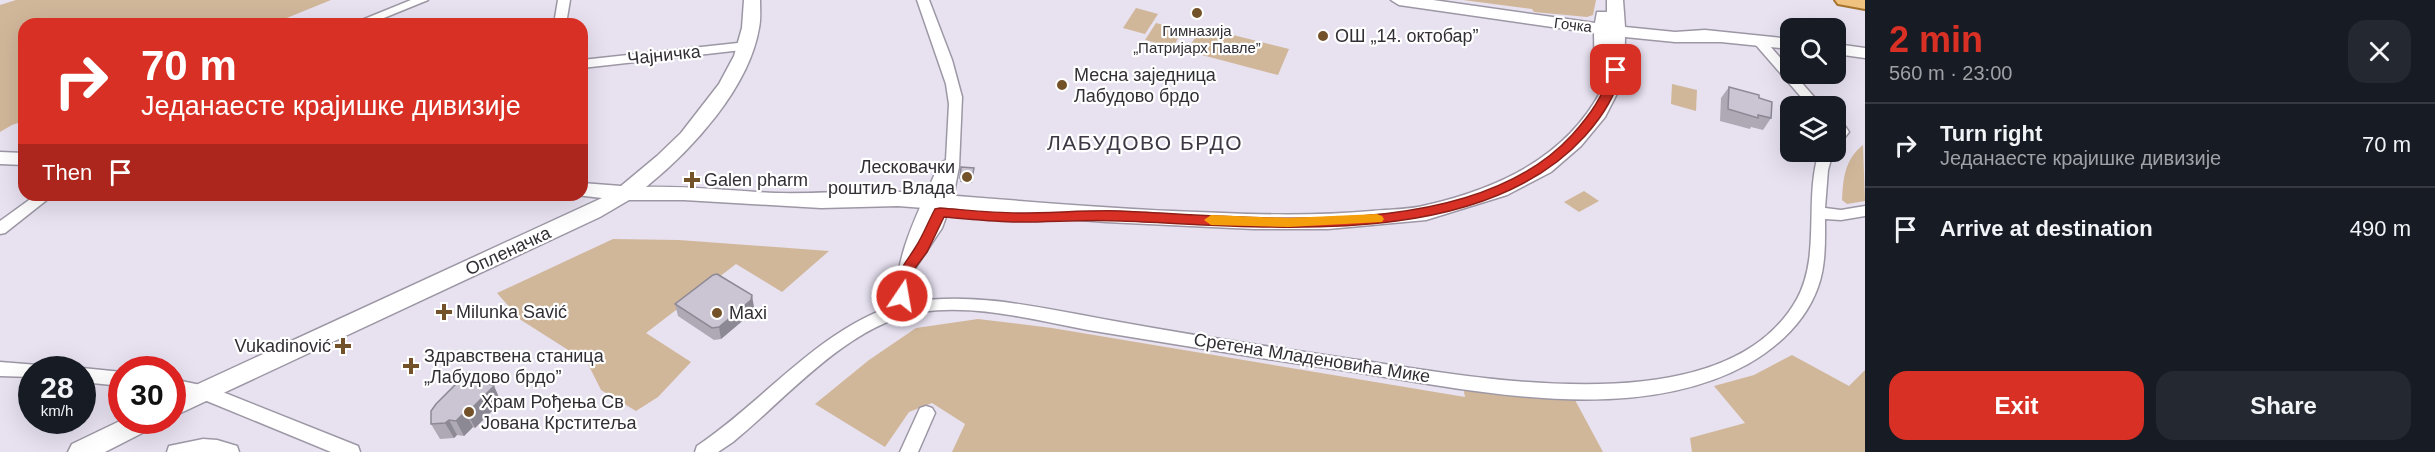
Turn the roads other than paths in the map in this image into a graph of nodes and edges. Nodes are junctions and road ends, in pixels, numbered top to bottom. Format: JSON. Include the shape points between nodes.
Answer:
{"nodes":[{"id":1,"x":422,"y":0,"type":"edge"},
{"id":2,"x":564,"y":0,"type":"edge"},
{"id":3,"x":752,"y":0,"type":"edge"},
{"id":4,"x":923,"y":0,"type":"edge"},
{"id":5,"x":1399,"y":0,"type":"edge"},
{"id":6,"x":1603,"y":0,"type":"edge"},
{"id":7,"x":1615,"y":0,"type":"edge"},
{"id":8,"x":1844,"y":0,"type":"edge"},
{"id":9,"x":1865,"y":4,"type":"edge"},
{"id":10,"x":374,"y":18,"type":"edge"},
{"id":11,"x":561,"y":18,"type":"edge"},
{"id":12,"x":1609,"y":27,"type":"junction"},
{"id":13,"x":1759,"y":41,"type":"junction"},
{"id":14,"x":1780,"y":43,"type":"edge"},
{"id":15,"x":747,"y":46,"type":"junction"},
{"id":16,"x":1846,"y":50,"type":"edge"},
{"id":17,"x":1865,"y":53,"type":"edge"},
{"id":18,"x":588,"y":63,"type":"edge"},
{"id":19,"x":1807,"y":96,"type":"edge"},
{"id":20,"x":0,"y":158,"type":"edge"},
{"id":21,"x":18,"y":159,"type":"edge"},
{"id":22,"x":1823,"y":162,"type":"edge"},
{"id":23,"x":659,"y":163,"type":"junction"},
{"id":24,"x":588,"y":190,"type":"edge"},
{"id":25,"x":634,"y":193,"type":"junction"},
{"id":26,"x":684,"y":193,"type":"junction"},
{"id":27,"x":760,"y":199,"type":"junction"},
{"id":28,"x":38,"y":201,"type":"edge"},
{"id":29,"x":585,"y":201,"type":"edge"},
{"id":30,"x":935,"y":207,"type":"junction"},
{"id":31,"x":1865,"y":211,"type":"edge"},
{"id":32,"x":1819,"y":213,"type":"junction"},
{"id":33,"x":566,"y":224,"type":"junction"},
{"id":34,"x":0,"y":229,"type":"edge"},
{"id":35,"x":904,"y":309,"type":"junction"},
{"id":36,"x":0,"y":369,"type":"edge"},
{"id":37,"x":18,"y":370,"type":"edge"},
{"id":38,"x":186,"y":389,"type":"edge"},
{"id":39,"x":204,"y":392,"type":"junction"},
{"id":40,"x":186,"y":400,"type":"edge"},
{"id":41,"x":926,"y":413,"type":"dead end"},
{"id":42,"x":117,"y":434,"type":"edge"},
{"id":43,"x":343,"y":451,"type":"edge"},
{"id":44,"x":81,"y":452,"type":"edge"},
{"id":45,"x":176,"y":452,"type":"edge"},
{"id":46,"x":230,"y":452,"type":"edge"},
{"id":47,"x":704,"y":452,"type":"edge"},
{"id":48,"x":909,"y":452,"type":"edge"}],
"edges":[{"from":1,"to":10,"type":"street"},
{"from":2,"to":11,"type":"street"},
{"from":3,"to":15,"type":"street","name":"Опленачка","via":[[753,20]]},
{"from":4,"to":30,"type":"street","via":[[947,63],[955,97],[954,166]]},
{"from":5,"to":12,"type":"street","name":"Гочка"},
{"from":6,"to":12,"type":"street"},
{"from":7,"to":12,"type":"street"},
{"from":8,"to":9,"type":"main road"},
{"from":12,"to":13,"type":"street","name":"Гочка","via":[[1675,38]]},
{"from":12,"to":30,"type":"street","via":[[1615,80],[1585,130],[1544,167],[1500,190],[1446,208],[1328,222],[1254,222],[1106,215],[1043,218]]},
{"from":13,"to":14,"type":"street","name":"Гочка"},
{"from":13,"to":19,"type":"street"},
{"from":15,"to":18,"type":"street","name":"Чајничка"},
{"from":15,"to":23,"type":"street","name":"Опленачка","via":[[709,112]]},
{"from":16,"to":17,"type":"street"},
{"from":20,"to":21,"type":"street"},
{"from":22,"to":32,"type":"street","name":"Сретена Младеновића Мике"},
{"from":23,"to":25,"type":"street","name":"Опленачка"},
{"from":23,"to":26,"type":"street","via":[[660,184]]},
{"from":24,"to":25,"type":"street"},
{"from":25,"to":26,"type":"street"},
{"from":25,"to":27,"type":"street","via":[[681,200]]},
{"from":25,"to":33,"type":"street","name":"Опленачка"},
{"from":26,"to":27,"type":"street"},
{"from":27,"to":30,"type":"street"},
{"from":28,"to":34,"type":"street"},
{"from":29,"to":33,"type":"street"},
{"from":30,"to":35,"type":"street","via":[[920,252],[908,266],[902,286]]},
{"from":31,"to":32,"type":"street"},
{"from":32,"to":35,"type":"street","name":"Сретена Младеновића Мике","via":[[1809,289],[1798,310],[1774,338],[1748,356],[1707,374],[1624,390],[1566,392],[1502,387],[990,307]]},
{"from":33,"to":39,"type":"street","name":"Опленачка"},
{"from":35,"to":47,"type":"street","name":"Сретена Младеновића Мике","via":[[817,357],[744,423]]},
{"from":36,"to":37,"type":"street"},
{"from":38,"to":39,"type":"street"},
{"from":39,"to":40,"type":"street","name":"Опленачка"},
{"from":39,"to":43,"type":"street"},
{"from":41,"to":48,"type":"street"},
{"from":42,"to":44,"type":"street"},
{"from":45,"to":46,"type":"street","via":[[207,447]]}]}
